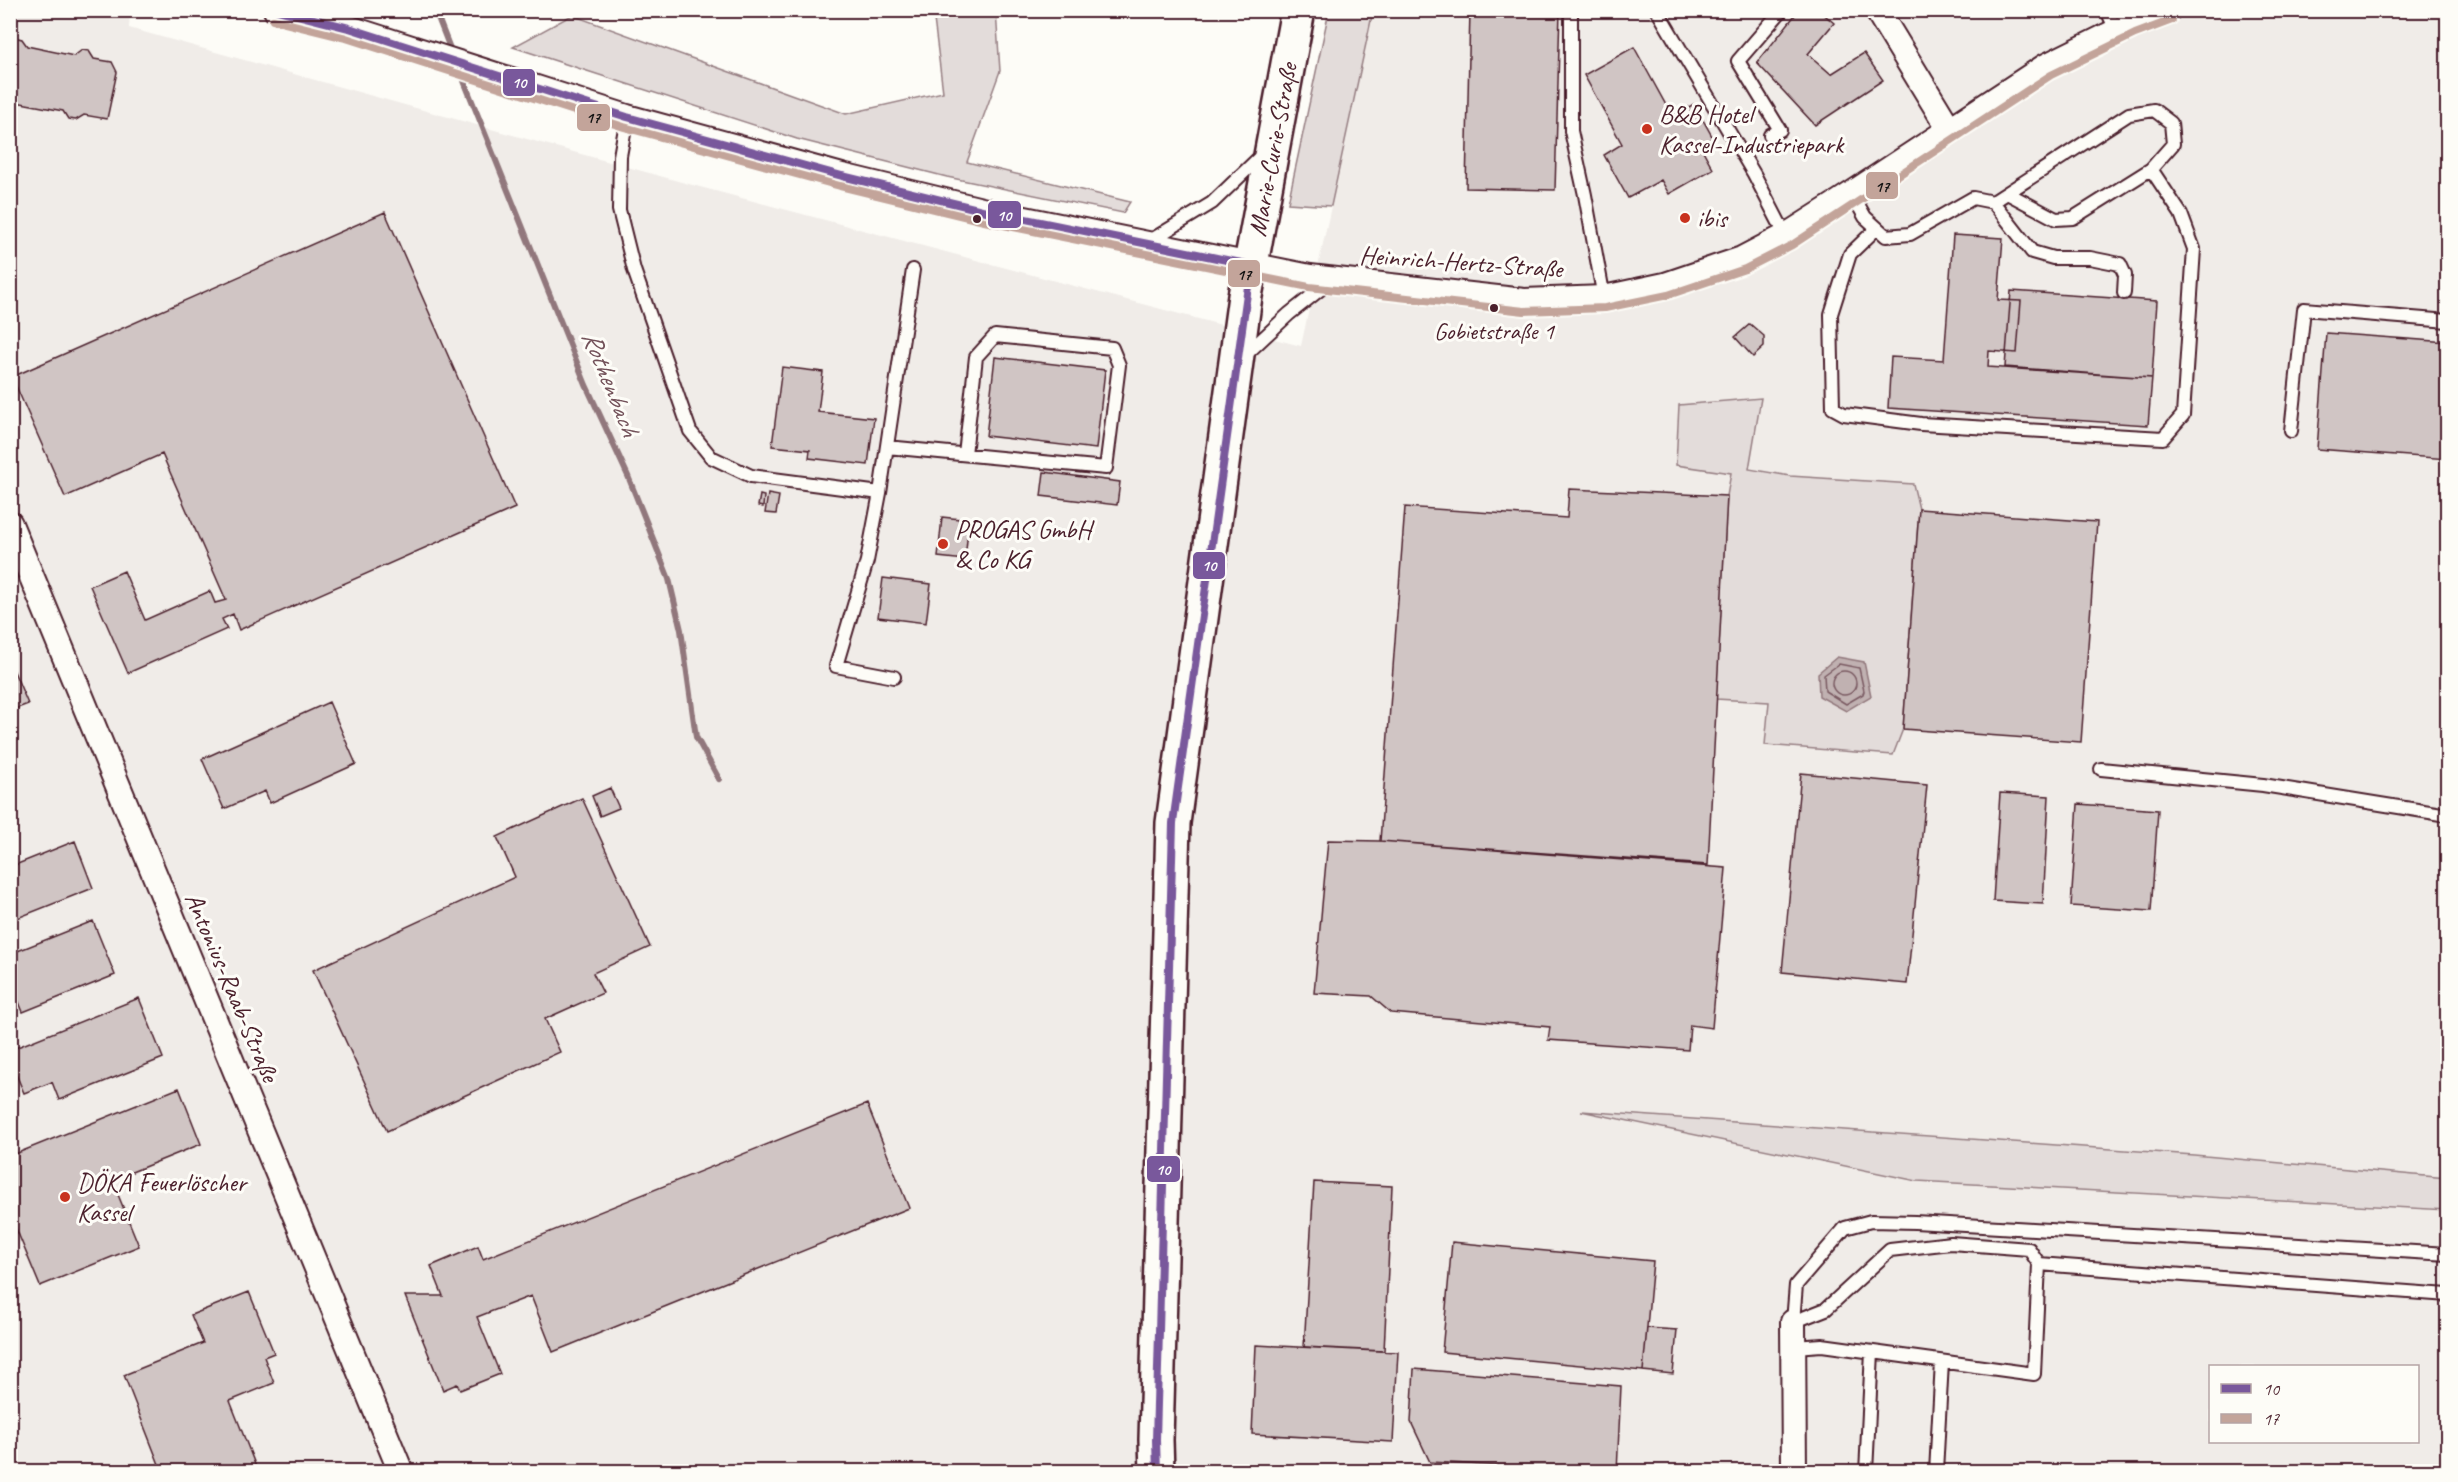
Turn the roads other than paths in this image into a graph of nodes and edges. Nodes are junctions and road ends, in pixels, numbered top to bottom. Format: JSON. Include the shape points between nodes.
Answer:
{"nodes":[{"id":1,"x":276,"y":10,"type":"edge"},
{"id":2,"x":1298,"y":10,"type":"edge"},
{"id":3,"x":1571,"y":10,"type":"edge"},
{"id":4,"x":1657,"y":10,"type":"edge"},
{"id":5,"x":1782,"y":10,"type":"edge"},
{"id":6,"x":1877,"y":10,"type":"edge"},
{"id":7,"x":2168,"y":10,"type":"edge"},
{"id":8,"x":2111,"y":21,"type":"edge"},
{"id":9,"x":627,"y":117,"type":"junction"},
{"id":10,"x":1950,"y":130,"type":"junction"},
{"id":11,"x":1770,"y":135,"type":"dead end"},
{"id":12,"x":1273,"y":144,"type":"junction"},
{"id":13,"x":2151,"y":169,"type":"junction"},
{"id":14,"x":2007,"y":193,"type":"junction"},
{"id":15,"x":1852,"y":194,"type":"junction"},
{"id":16,"x":1993,"y":202,"type":"junction"},
{"id":17,"x":1877,"y":228,"type":"junction"},
{"id":18,"x":1786,"y":236,"type":"junction"},
{"id":19,"x":1145,"y":244,"type":"junction"},
{"id":20,"x":1251,"y":265,"type":"junction"},
{"id":21,"x":913,"y":270,"type":"dead end"},
{"id":22,"x":1332,"y":280,"type":"junction"},
{"id":23,"x":2124,"y":293,"type":"dead end"},
{"id":24,"x":1604,"y":298,"type":"junction"},
{"id":25,"x":2448,"y":321,"type":"edge"},
{"id":26,"x":1236,"y":364,"type":"junction"},
{"id":27,"x":2291,"y":431,"type":"dead end"},
{"id":28,"x":887,"y":447,"type":"junction"},
{"id":29,"x":965,"y":454,"type":"junction"},
{"id":30,"x":880,"y":493,"type":"junction"},
{"id":31,"x":10,"y":524,"type":"edge"},
{"id":32,"x":894,"y":677,"type":"dead end"},
{"id":33,"x":2101,"y":769,"type":"dead end"},
{"id":34,"x":2448,"y":816,"type":"edge"},
{"id":35,"x":2448,"y":1254,"type":"edge"},
{"id":36,"x":2039,"y":1264,"type":"junction"},
{"id":37,"x":2448,"y":1295,"type":"edge"},
{"id":38,"x":1793,"y":1322,"type":"junction"},
{"id":39,"x":1794,"y":1347,"type":"junction"},
{"id":40,"x":1872,"y":1352,"type":"junction"},
{"id":41,"x":1942,"y":1362,"type":"junction"},
{"id":42,"x":401,"y":1472,"type":"edge"},
{"id":43,"x":1157,"y":1472,"type":"edge"},
{"id":44,"x":1794,"y":1472,"type":"edge"},
{"id":45,"x":1866,"y":1472,"type":"edge"},
{"id":46,"x":1936,"y":1472,"type":"edge"}],
"edges":[{"from":1,"to":9,"type":"street","name":"Heinrich-Hertz-Straße","via":[[348,28]]},
{"from":2,"to":12,"type":"main road","name":"Marie-Curie-Straße"},
{"from":3,"to":24,"type":"lane","via":[[1570,131]]},
{"from":4,"to":18,"type":"lane"},
{"from":5,"to":11,"type":"lane","via":[[1738,61],[1780,130]]},
{"from":6,"to":10,"type":"street"},
{"from":7,"to":8,"type":"street","name":"Heinrich-Hertz-Straße"},
{"from":8,"to":10,"type":"street","name":"Heinrich-Hertz-Straße"},
{"from":9,"to":19,"type":"street","name":"Heinrich-Hertz-Straße","via":[[986,212]]},
{"from":9,"to":30,"type":"lane","via":[[620,156],[619,210],[634,270],[690,431],[711,457],[751,476]]},
{"from":10,"to":15,"type":"street","name":"Heinrich-Hertz-Straße"},
{"from":12,"to":19,"type":"lane","via":[[1212,204]]},
{"from":12,"to":20,"type":"main road","name":"Marie-Curie-Straße"},
{"from":13,"to":14,"type":"lane","via":[[2073,218],[2056,219]]},
{"from":13,"to":14,"type":"lane","via":[[2173,144],[2171,123],[2154,110],[2129,114]]},
{"from":13,"to":17,"type":"lane","via":[[2181,214],[2194,249],[2183,415],[2163,438],[1921,424],[1844,414],[1833,408],[1831,314],[1850,255]]},
{"from":14,"to":16,"type":"lane"},
{"from":15,"to":17,"type":"lane","via":[[1865,217]]},
{"from":15,"to":18,"type":"street","name":"Heinrich-Hertz-Straße"},
{"from":16,"to":17,"type":"lane","via":[[1973,198],[1910,234],[1886,236]]},
{"from":16,"to":23,"type":"lane","via":[[2032,252],[2053,258],[2090,258],[2120,264],[2125,275]]},
{"from":18,"to":24,"type":"street","name":"Heinrich-Hertz-Straße","via":[[1742,259],[1665,285]]},
{"from":19,"to":20,"type":"street","name":"Heinrich-Hertz-Straße"},
{"from":20,"to":22,"type":"street","name":"Heinrich-Hertz-Straße"},
{"from":20,"to":26,"type":"main road","name":"Marie-Curie-Straße"},
{"from":21,"to":28,"type":"lane"},
{"from":22,"to":24,"type":"street","name":"Heinrich-Hertz-Straße","via":[[1524,301]]},
{"from":22,"to":26,"type":"lane"},
{"from":25,"to":27,"type":"lane","via":[[2304,309]]},
{"from":26,"to":43,"type":"main road","name":"Marie-Curie-Straße","via":[[1173,823]]},
{"from":28,"to":29,"type":"lane"},
{"from":28,"to":30,"type":"lane"},
{"from":29,"to":29,"type":"lane","via":[[1106,468],[1119,365],[1112,348],[995,336],[976,357]]},
{"from":30,"to":32,"type":"lane","via":[[867,561],[836,666]]},
{"from":31,"to":42,"type":"street","name":"Antonius-Raab-Straße"},
{"from":33,"to":34,"type":"lane","via":[[2263,785]]},
{"from":35,"to":38,"type":"lane","via":[[1871,1221],[1845,1228],[1796,1285]]},
{"from":36,"to":37,"type":"lane"},
{"from":36,"to":38,"type":"lane","via":[[2029,1249],[1951,1243],[1890,1250],[1826,1309]]},
{"from":36,"to":41,"type":"lane","via":[[2034,1374]]},
{"from":38,"to":39,"type":"street"},
{"from":39,"to":40,"type":"lane","via":[[1822,1345]]},
{"from":39,"to":44,"type":"street"},
{"from":40,"to":41,"type":"lane"},
{"from":40,"to":45,"type":"lane"},
{"from":41,"to":46,"type":"lane"}]}
